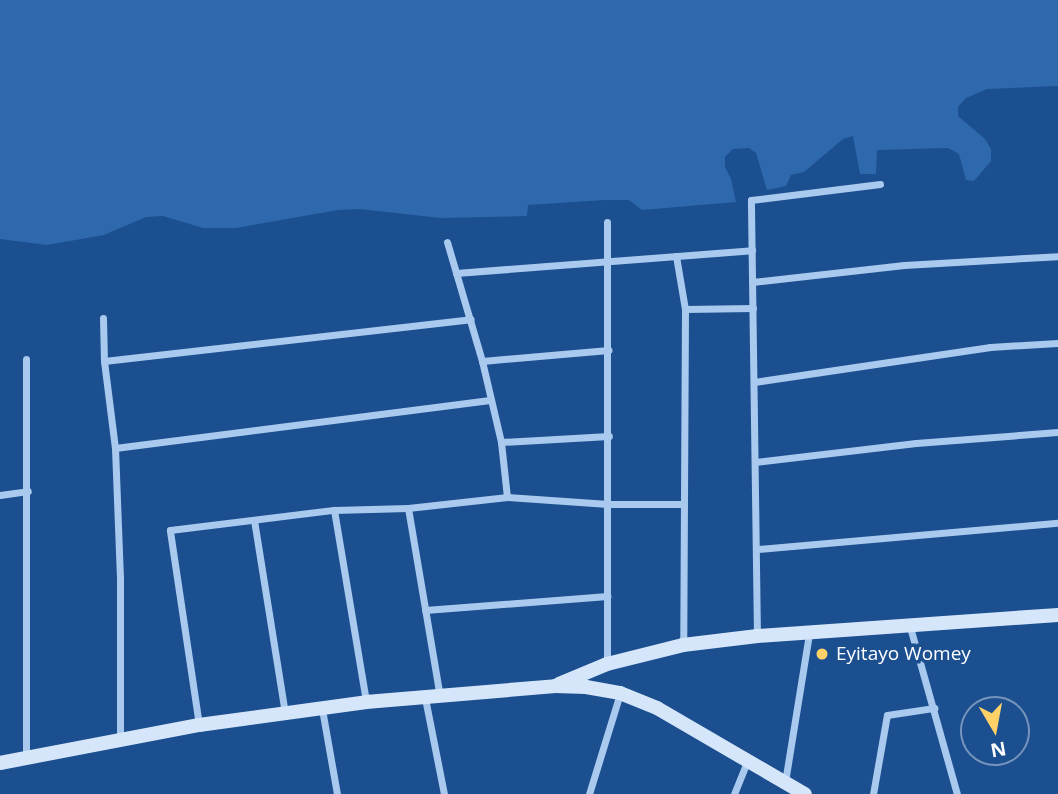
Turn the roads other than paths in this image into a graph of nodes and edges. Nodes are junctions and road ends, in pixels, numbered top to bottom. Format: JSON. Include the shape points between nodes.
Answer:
{"nodes":[{"id":1,"x":880,"y":184,"type":"dead end"},
{"id":2,"x":607,"y":222,"type":"dead end"},
{"id":3,"x":447,"y":242,"type":"dead end"},
{"id":4,"x":752,"y":250,"type":"junction"},
{"id":5,"x":676,"y":256,"type":"junction"},
{"id":6,"x":1058,"y":256,"type":"edge"},
{"id":7,"x":609,"y":261,"type":"junction"},
{"id":8,"x":456,"y":273,"type":"junction"},
{"id":9,"x":752,"y":282,"type":"junction"},
{"id":10,"x":753,"y":308,"type":"junction"},
{"id":11,"x":685,"y":309,"type":"junction"},
{"id":12,"x":103,"y":318,"type":"dead end"},
{"id":13,"x":471,"y":319,"type":"junction"},
{"id":14,"x":1058,"y":343,"type":"edge"},
{"id":15,"x":609,"y":350,"type":"junction"},
{"id":16,"x":26,"y":359,"type":"dead end"},
{"id":17,"x":104,"y":361,"type":"junction"},
{"id":18,"x":482,"y":361,"type":"junction"},
{"id":19,"x":754,"y":382,"type":"junction"},
{"id":20,"x":490,"y":400,"type":"junction"},
{"id":21,"x":1058,"y":432,"type":"edge"},
{"id":22,"x":609,"y":436,"type":"junction"},
{"id":23,"x":501,"y":442,"type":"junction"},
{"id":24,"x":115,"y":448,"type":"junction"},
{"id":25,"x":755,"y":462,"type":"junction"},
{"id":26,"x":28,"y":491,"type":"junction"},
{"id":27,"x":0,"y":495,"type":"edge"},
{"id":28,"x":507,"y":497,"type":"junction"},
{"id":29,"x":608,"y":504,"type":"junction"},
{"id":30,"x":682,"y":504,"type":"junction"},
{"id":31,"x":408,"y":508,"type":"junction"},
{"id":32,"x":334,"y":510,"type":"junction"},
{"id":33,"x":254,"y":520,"type":"junction"},
{"id":34,"x":1058,"y":523,"type":"edge"},
{"id":35,"x":758,"y":549,"type":"junction"},
{"id":36,"x":607,"y":596,"type":"junction"},
{"id":37,"x":425,"y":610,"type":"junction"},
{"id":38,"x":1058,"y":615,"type":"edge"},
{"id":39,"x":910,"y":627,"type":"junction"},
{"id":40,"x":809,"y":633,"type":"junction"},
{"id":41,"x":757,"y":636,"type":"junction"},
{"id":42,"x":683,"y":645,"type":"junction"},
{"id":43,"x":607,"y":664,"type":"junction"},
{"id":44,"x":555,"y":686,"type":"junction"},
{"id":45,"x":620,"y":693,"type":"junction"},
{"id":46,"x":440,"y":697,"type":"junction"},
{"id":47,"x":425,"y":698,"type":"junction"},
{"id":48,"x":366,"y":702,"type":"junction"},
{"id":49,"x":934,"y":708,"type":"junction"},
{"id":50,"x":322,"y":709,"type":"junction"},
{"id":51,"x":285,"y":713,"type":"junction"},
{"id":52,"x":199,"y":725,"type":"junction"},
{"id":53,"x":120,"y":740,"type":"junction"},
{"id":54,"x":26,"y":759,"type":"junction"},
{"id":55,"x":747,"y":762,"type":"junction"},
{"id":56,"x":0,"y":763,"type":"edge"},
{"id":57,"x":785,"y":783,"type":"junction"},
{"id":58,"x":337,"y":794,"type":"edge"},
{"id":59,"x":443,"y":794,"type":"edge"},
{"id":60,"x":588,"y":794,"type":"edge"},
{"id":61,"x":734,"y":794,"type":"edge"},
{"id":62,"x":805,"y":794,"type":"edge"},
{"id":63,"x":873,"y":794,"type":"edge"},
{"id":64,"x":957,"y":794,"type":"edge"}],
"edges":[{"from":1,"to":4,"type":"street","via":[[751,200]]},
{"from":2,"to":7,"type":"street"},
{"from":3,"to":8,"type":"street"},
{"from":4,"to":5,"type":"street"},
{"from":4,"to":9,"type":"street"},
{"from":5,"to":7,"type":"street"},
{"from":5,"to":11,"type":"street"},
{"from":6,"to":9,"type":"street","via":[[904,265]]},
{"from":7,"to":8,"type":"street"},
{"from":7,"to":15,"type":"street"},
{"from":8,"to":13,"type":"street"},
{"from":9,"to":10,"type":"street"},
{"from":10,"to":11,"type":"street"},
{"from":10,"to":19,"type":"street"},
{"from":11,"to":30,"type":"street"},
{"from":12,"to":17,"type":"street"},
{"from":13,"to":17,"type":"street"},
{"from":13,"to":18,"type":"street"},
{"from":14,"to":19,"type":"street","via":[[990,347]]},
{"from":15,"to":18,"type":"street"},
{"from":15,"to":22,"type":"street"},
{"from":16,"to":26,"type":"street"},
{"from":17,"to":24,"type":"street"},
{"from":18,"to":20,"type":"street"},
{"from":19,"to":25,"type":"street"},
{"from":20,"to":23,"type":"street"},
{"from":20,"to":24,"type":"street"},
{"from":21,"to":25,"type":"street"},
{"from":22,"to":23,"type":"street"},
{"from":22,"to":29,"type":"street"},
{"from":23,"to":28,"type":"street"},
{"from":24,"to":53,"type":"street"},
{"from":25,"to":35,"type":"street"},
{"from":26,"to":27,"type":"street"},
{"from":26,"to":54,"type":"street"},
{"from":28,"to":29,"type":"street"},
{"from":28,"to":31,"type":"street"},
{"from":29,"to":30,"type":"street"},
{"from":29,"to":36,"type":"street"},
{"from":30,"to":42,"type":"street"},
{"from":31,"to":32,"type":"street"},
{"from":31,"to":37,"type":"street"},
{"from":32,"to":33,"type":"street"},
{"from":32,"to":48,"type":"street"},
{"from":33,"to":51,"type":"street"},
{"from":33,"to":52,"type":"street","via":[[170,530]]},
{"from":34,"to":35,"type":"street"},
{"from":35,"to":41,"type":"street"},
{"from":36,"to":37,"type":"street"},
{"from":36,"to":43,"type":"street"},
{"from":37,"to":46,"type":"street"},
{"from":38,"to":39,"type":"main road"},
{"from":39,"to":40,"type":"main road"},
{"from":39,"to":49,"type":"street"},
{"from":40,"to":41,"type":"main road"},
{"from":40,"to":57,"type":"street"},
{"from":41,"to":42,"type":"main road"},
{"from":42,"to":43,"type":"main road"},
{"from":43,"to":44,"type":"main road"},
{"from":44,"to":45,"type":"main road"},
{"from":44,"to":46,"type":"main road"},
{"from":45,"to":55,"type":"main road","via":[[685,722]]},
{"from":45,"to":60,"type":"street"},
{"from":46,"to":47,"type":"main road"},
{"from":47,"to":48,"type":"main road"},
{"from":47,"to":59,"type":"street"},
{"from":48,"to":50,"type":"main road"},
{"from":49,"to":63,"type":"street","via":[[887,715]]},
{"from":49,"to":64,"type":"street"},
{"from":50,"to":51,"type":"main road"},
{"from":50,"to":58,"type":"street"},
{"from":51,"to":52,"type":"main road"},
{"from":52,"to":53,"type":"main road"},
{"from":53,"to":54,"type":"main road"},
{"from":54,"to":56,"type":"main road"},
{"from":55,"to":57,"type":"main road"},
{"from":55,"to":61,"type":"street"},
{"from":57,"to":62,"type":"main road"}]}
